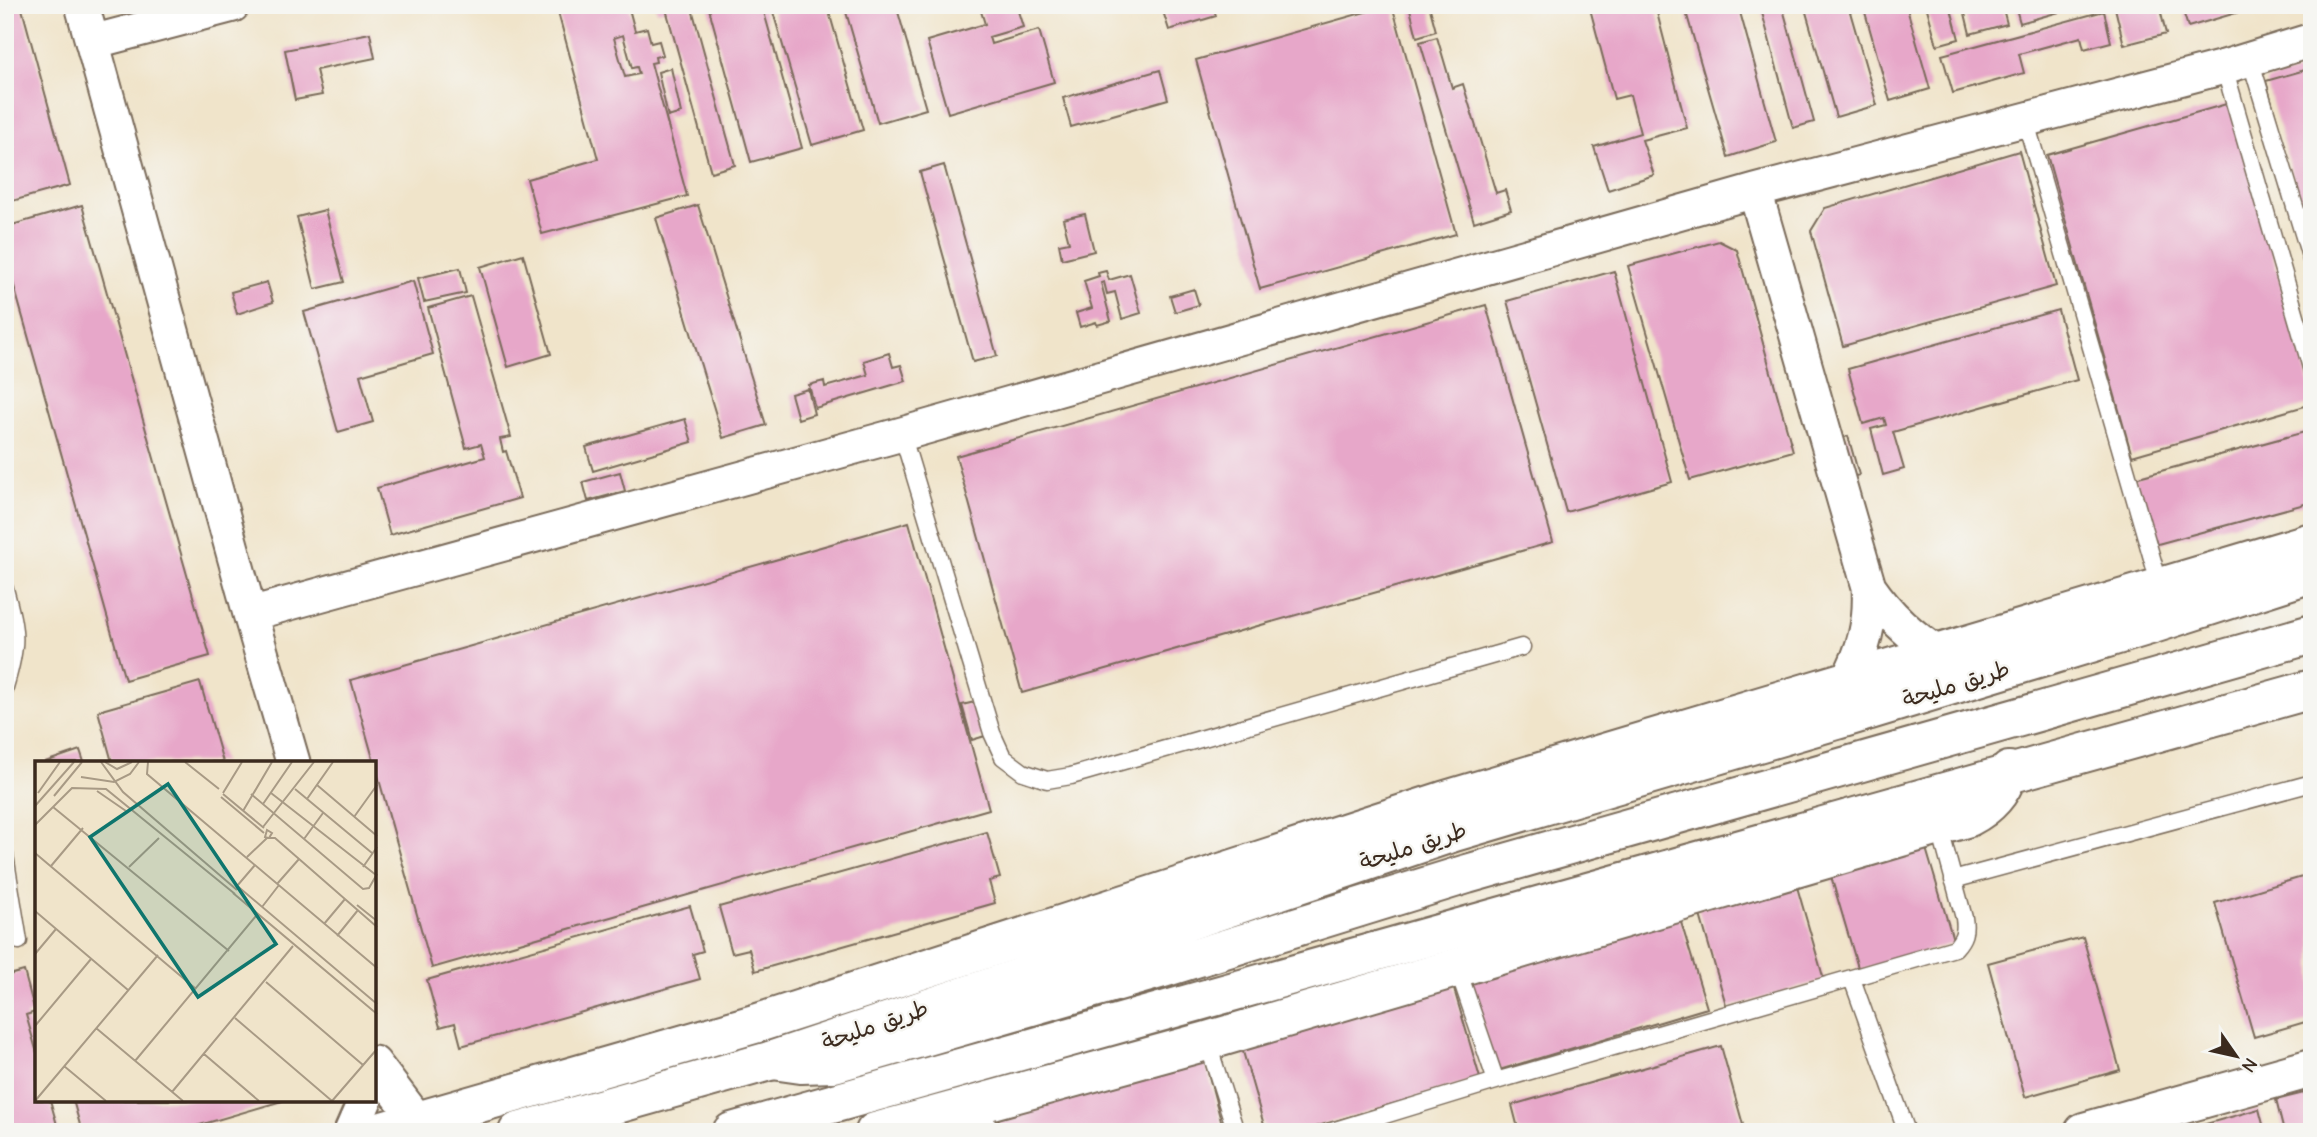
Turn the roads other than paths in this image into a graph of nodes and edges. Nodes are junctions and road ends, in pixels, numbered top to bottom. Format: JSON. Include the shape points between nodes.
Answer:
{"nodes":[{"id":1,"x":82,"y":5,"type":"edge"},
{"id":2,"x":233,"y":5,"type":"edge"},
{"id":3,"x":2312,"y":40,"type":"edge"},
{"id":4,"x":92,"y":42,"type":"junction"},
{"id":5,"x":2237,"y":63,"type":"junction"},
{"id":6,"x":2025,"y":119,"type":"junction"},
{"id":7,"x":1755,"y":191,"type":"junction"},
{"id":8,"x":2312,"y":263,"type":"edge"},
{"id":9,"x":2312,"y":370,"type":"edge"},
{"id":10,"x":902,"y":433,"type":"junction"},
{"id":11,"x":2312,"y":542,"type":"edge"},
{"id":12,"x":2312,"y":573,"type":"edge"},
{"id":13,"x":2160,"y":586,"type":"junction"},
{"id":14,"x":1869,"y":587,"type":"junction"},
{"id":15,"x":5,"y":589,"type":"edge"},
{"id":16,"x":250,"y":614,"type":"junction"},
{"id":17,"x":2312,"y":634,"type":"edge"},
{"id":18,"x":1522,"y":647,"type":"dead end"},
{"id":19,"x":1940,"y":654,"type":"junction"},
{"id":20,"x":1847,"y":681,"type":"junction"},
{"id":21,"x":5,"y":687,"type":"edge"},
{"id":22,"x":2312,"y":689,"type":"edge"},
{"id":23,"x":293,"y":761,"type":"edge"},
{"id":24,"x":2009,"y":771,"type":"junction"},
{"id":25,"x":2312,"y":783,"type":"edge"},
{"id":26,"x":1939,"y":826,"type":"junction"},
{"id":27,"x":5,"y":855,"type":"edge"},
{"id":28,"x":1953,"y":880,"type":"junction"},
{"id":29,"x":19,"y":941,"type":"dead end"},
{"id":30,"x":1457,"y":967,"type":"junction"},
{"id":31,"x":1852,"y":979,"type":"junction"},
{"id":32,"x":1208,"y":1041,"type":"junction"},
{"id":33,"x":773,"y":1060,"type":"junction"},
{"id":34,"x":376,"y":1066,"type":"edge"},
{"id":35,"x":2312,"y":1068,"type":"edge"},
{"id":36,"x":1496,"y":1081,"type":"junction"},
{"id":37,"x":364,"y":1102,"type":"edge"},
{"id":38,"x":985,"y":1117,"type":"edge"},
{"id":39,"x":418,"y":1121,"type":"junction"},
{"id":40,"x":2148,"y":1124,"type":"edge"},
{"id":41,"x":351,"y":1132,"type":"edge"},
{"id":42,"x":379,"y":1132,"type":"edge"},
{"id":43,"x":518,"y":1132,"type":"edge"},
{"id":44,"x":732,"y":1132,"type":"edge"},
{"id":45,"x":875,"y":1132,"type":"edge"},
{"id":46,"x":1236,"y":1132,"type":"edge"},
{"id":47,"x":1329,"y":1132,"type":"edge"},
{"id":48,"x":1906,"y":1132,"type":"edge"},
{"id":49,"x":2084,"y":1132,"type":"edge"}],
"edges":[{"from":1,"to":4,"type":"street"},
{"from":2,"to":4,"type":"street"},
{"from":3,"to":5,"type":"street"},
{"from":4,"to":16,"type":"street"},
{"from":5,"to":6,"type":"street"},
{"from":5,"to":8,"type":"lane"},
{"from":5,"to":9,"type":"lane"},
{"from":6,"to":7,"type":"street"},
{"from":6,"to":13,"type":"lane"},
{"from":7,"to":10,"type":"street"},
{"from":7,"to":14,"type":"street"},
{"from":10,"to":16,"type":"street"},
{"from":10,"to":18,"type":"lane","via":[[992,733],[1003,757],[1023,772],[1047,780],[1071,776]]},
{"from":11,"to":13,"type":"main road"},
{"from":12,"to":33,"type":"main road","name":"طريق مليحة","via":[[1454,832]]},
{"from":13,"to":19,"type":"main road"},
{"from":14,"to":19,"type":"street","via":[[1900,625]]},
{"from":14,"to":20,"type":"street","via":[[1867,636]]},
{"from":15,"to":21,"type":"lane","via":[[16,633]]},
{"from":16,"to":23,"type":"street"},
{"from":17,"to":33,"type":"main road","via":[[1466,874],[847,1059],[818,1064]]},
{"from":19,"to":20,"type":"main road"},
{"from":20,"to":39,"type":"main road","via":[[1443,801],[758,1023]]},
{"from":22,"to":24,"type":"main road"},
{"from":24,"to":26,"type":"main road","via":[[1999,793],[1983,810]]},
{"from":24,"to":44,"type":"main road"},
{"from":25,"to":28,"type":"lane"},
{"from":26,"to":28,"type":"lane"},
{"from":26,"to":30,"type":"main road"},
{"from":27,"to":29,"type":"lane"},
{"from":28,"to":31,"type":"lane","via":[[1965,929],[1955,948]]},
{"from":30,"to":32,"type":"main road"},
{"from":30,"to":36,"type":"lane"},
{"from":31,"to":36,"type":"lane"},
{"from":31,"to":48,"type":"lane"},
{"from":32,"to":38,"type":"main road"},
{"from":32,"to":46,"type":"lane"},
{"from":33,"to":43,"type":"main road","name":"طريق مليحة"},
{"from":34,"to":39,"type":"street"},
{"from":35,"to":40,"type":"main road"},
{"from":36,"to":47,"type":"lane"},
{"from":37,"to":41,"type":"street"},
{"from":38,"to":45,"type":"main road"},
{"from":39,"to":42,"type":"main road"},
{"from":40,"to":49,"type":"main road"}]}
